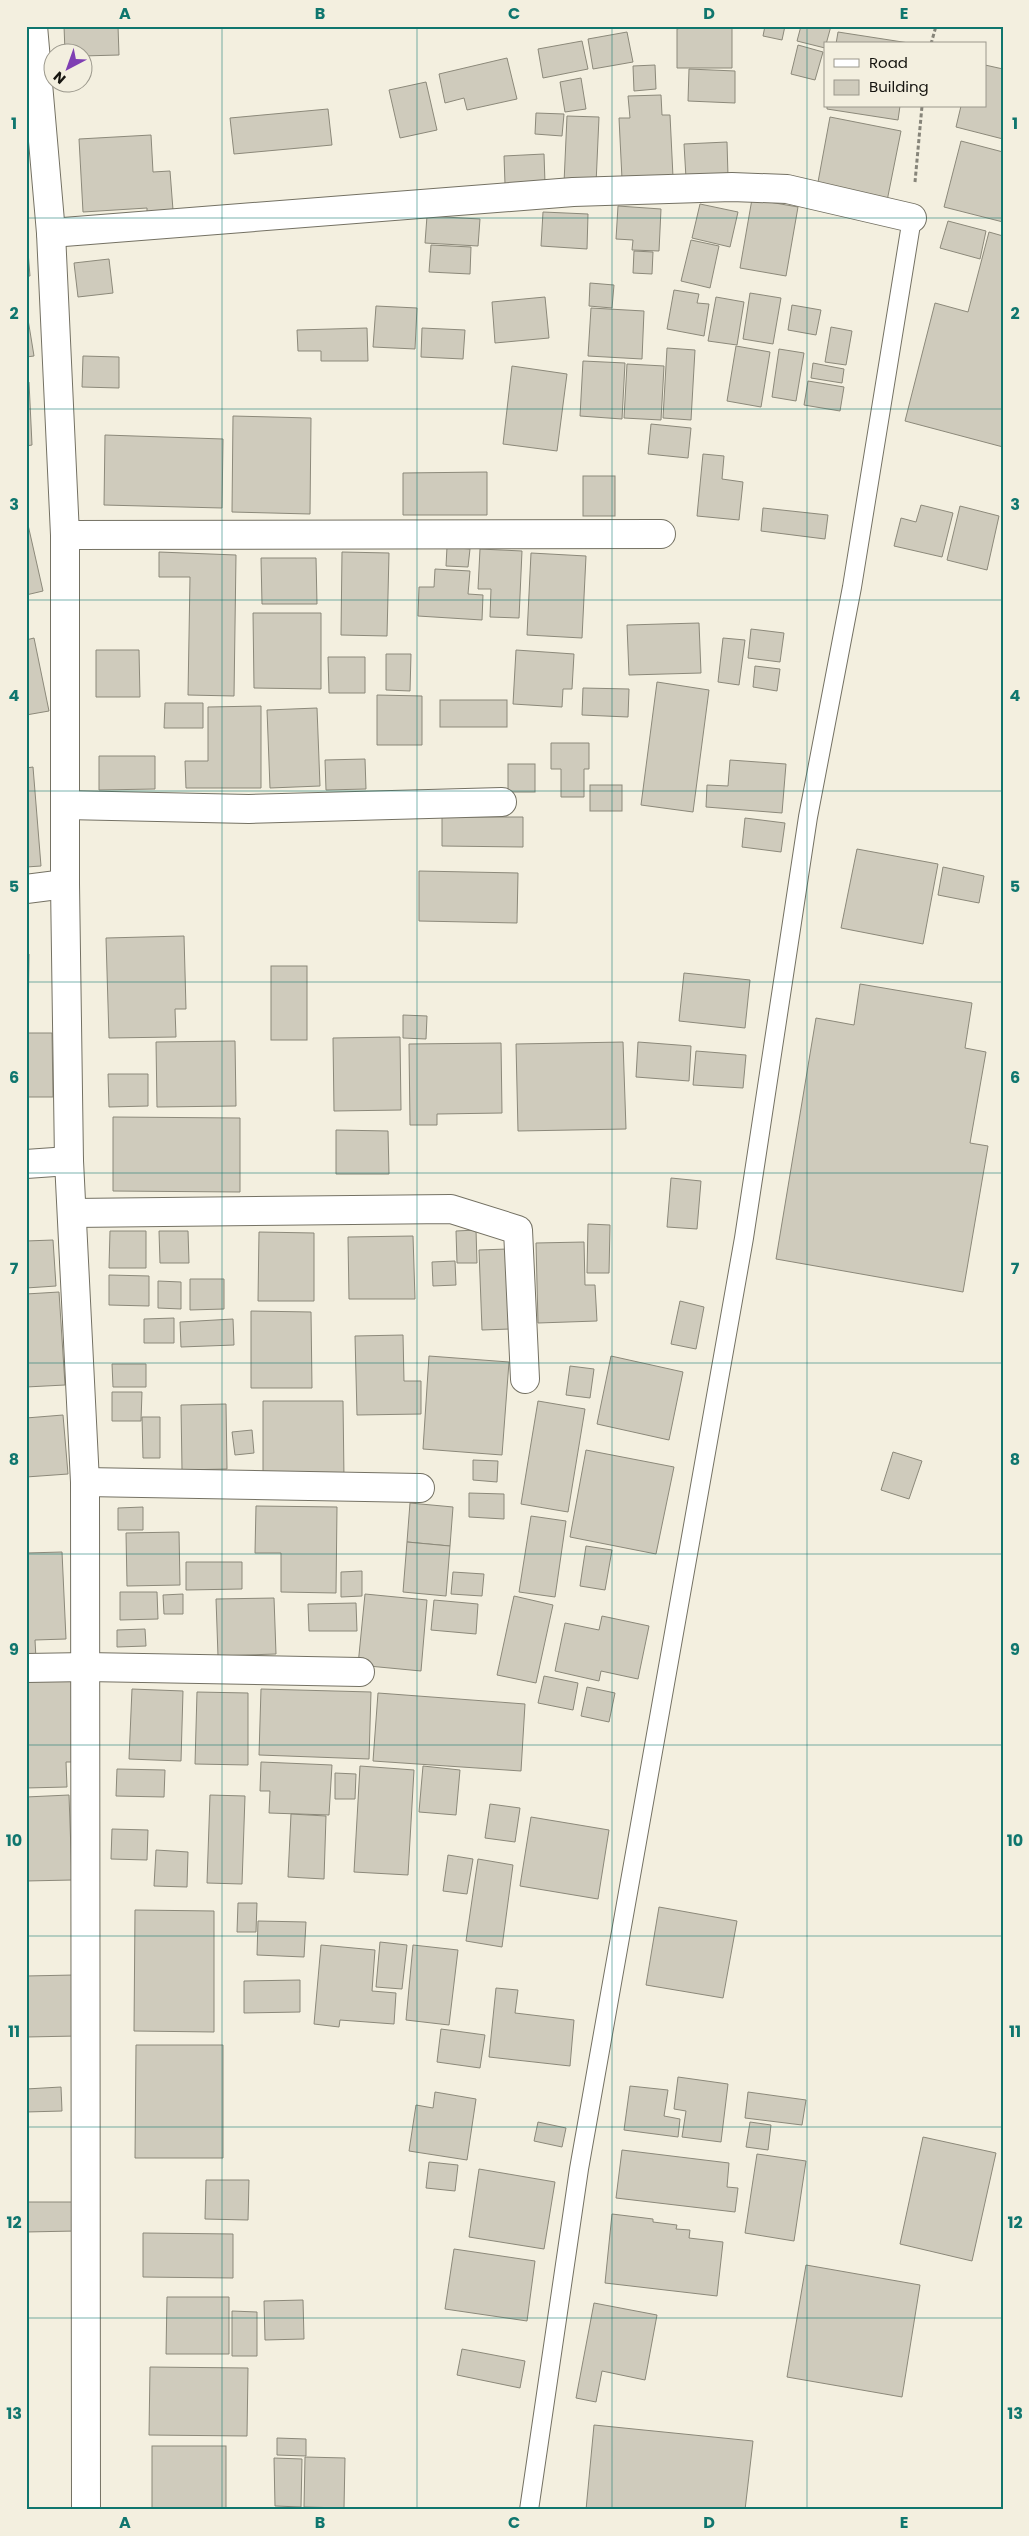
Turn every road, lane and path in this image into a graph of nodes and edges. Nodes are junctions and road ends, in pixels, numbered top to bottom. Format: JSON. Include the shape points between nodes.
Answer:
{"nodes":[{"id":1,"x":33,"y":26,"type":"edge"},
{"id":2,"x":936,"y":26,"type":"edge"},
{"id":3,"x":931,"y":42,"type":"edge"},
{"id":4,"x":922,"y":108,"type":"edge"},
{"id":5,"x":912,"y":218,"type":"junction"},
{"id":6,"x":50,"y":233,"type":"junction"},
{"id":7,"x":661,"y":534,"type":"dead end"},
{"id":8,"x":65,"y":535,"type":"junction"},
{"id":9,"x":502,"y":802,"type":"dead end"},
{"id":10,"x":66,"y":805,"type":"junction"},
{"id":11,"x":65,"y":884,"type":"junction"},
{"id":12,"x":26,"y":889,"type":"edge"},
{"id":13,"x":69,"y":1161,"type":"junction"},
{"id":14,"x":26,"y":1164,"type":"edge"},
{"id":15,"x":72,"y":1213,"type":"junction"},
{"id":16,"x":525,"y":1379,"type":"dead end"},
{"id":17,"x":85,"y":1482,"type":"junction"},
{"id":18,"x":420,"y":1488,"type":"dead end"},
{"id":19,"x":86,"y":1667,"type":"junction"},
{"id":20,"x":26,"y":1668,"type":"edge"},
{"id":21,"x":360,"y":1672,"type":"dead end"},
{"id":22,"x":86,"y":2510,"type":"edge"},
{"id":23,"x":529,"y":2510,"type":"edge"}],
"edges":[{"from":1,"to":6,"type":"street"},
{"from":2,"to":3,"type":"path"},
{"from":4,"to":5,"type":"path"},
{"from":5,"to":6,"type":"street","via":[[786,190],[732,187],[573,192]]},
{"from":5,"to":23,"type":"lane","via":[[852,587],[808,817],[744,1238],[580,2169]]},
{"from":6,"to":8,"type":"street"},
{"from":7,"to":8,"type":"street"},
{"from":8,"to":10,"type":"street"},
{"from":9,"to":10,"type":"street","via":[[249,810]]},
{"from":10,"to":11,"type":"street"},
{"from":11,"to":12,"type":"street"},
{"from":11,"to":13,"type":"street"},
{"from":13,"to":14,"type":"street"},
{"from":13,"to":15,"type":"street"},
{"from":15,"to":16,"type":"street","via":[[451,1209],[518,1230]]},
{"from":15,"to":17,"type":"street"},
{"from":17,"to":18,"type":"street"},
{"from":17,"to":19,"type":"street"},
{"from":19,"to":20,"type":"street"},
{"from":19,"to":21,"type":"street"},
{"from":19,"to":22,"type":"street"}]}
